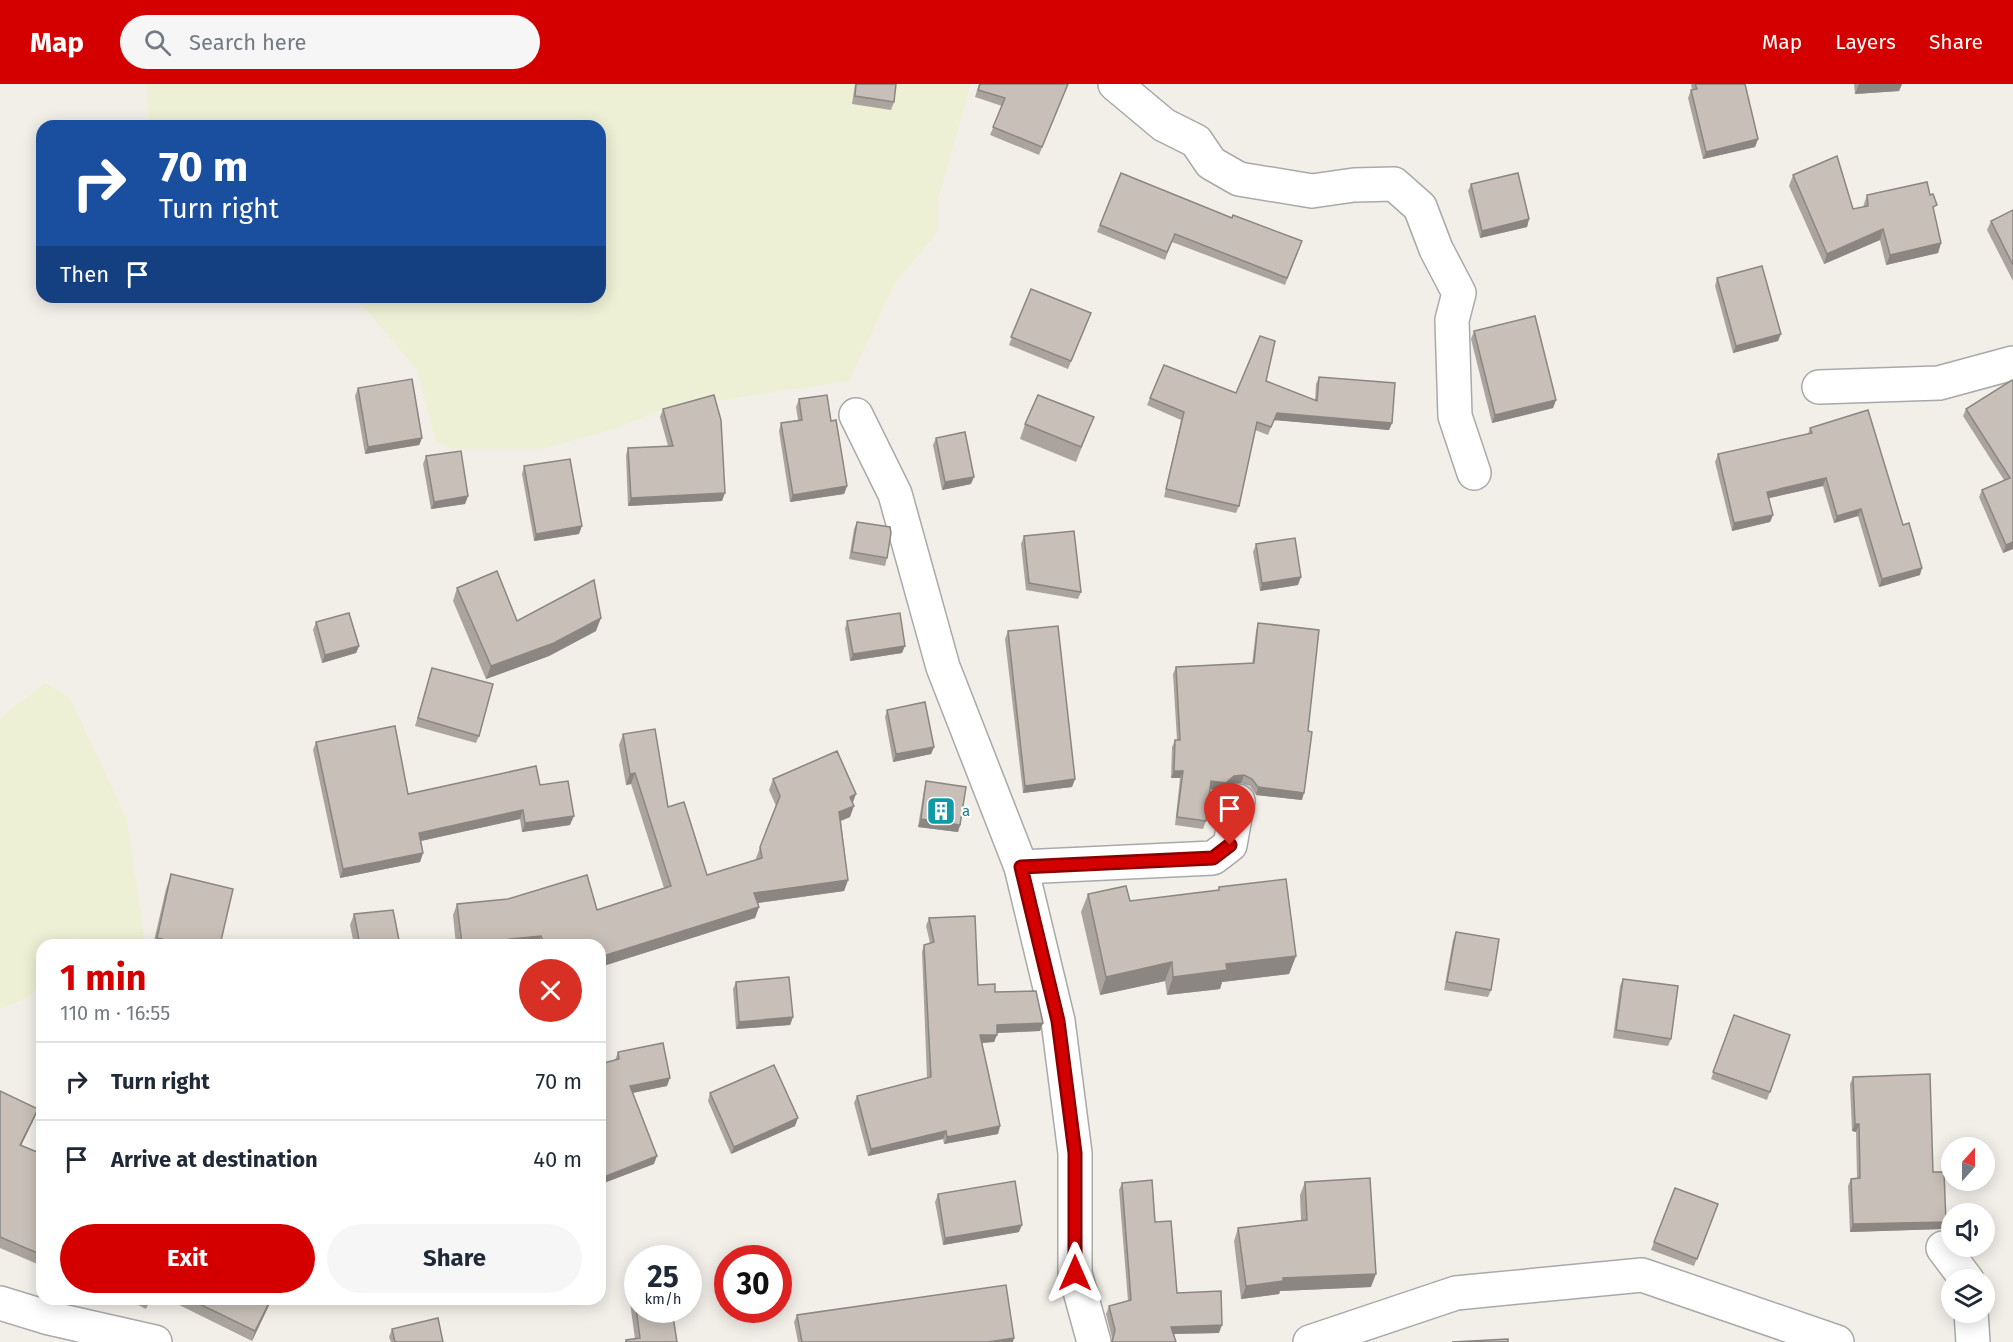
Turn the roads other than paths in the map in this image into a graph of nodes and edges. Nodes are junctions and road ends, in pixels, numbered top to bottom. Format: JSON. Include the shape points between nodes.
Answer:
{"nodes":[{"id":1,"x":1115,"y":84,"type":"edge"},
{"id":2,"x":2013,"y":363,"type":"edge"},
{"id":3,"x":1819,"y":387,"type":"dead end"},
{"id":4,"x":856,"y":415,"type":"dead end"},
{"id":5,"x":1474,"y":473,"type":"dead end"},
{"id":6,"x":1238,"y":801,"type":"dead end"},
{"id":7,"x":1021,"y":867,"type":"junction"},
{"id":8,"x":0,"y":1303,"type":"edge"},
{"id":9,"x":1972,"y":1323,"type":"edge"},
{"id":10,"x":155,"y":1342,"type":"edge"},
{"id":11,"x":1094,"y":1342,"type":"edge"},
{"id":12,"x":1310,"y":1342,"type":"edge"},
{"id":13,"x":1837,"y":1342,"type":"edge"},
{"id":14,"x":1973,"y":1342,"type":"edge"}],
"edges":[{"from":1,"to":5,"type":"street","via":[[1164,125],[1196,141],[1211,163],[1239,179],[1312,191],[1394,184],[1420,207],[1459,293],[1452,320],[1455,416]]},
{"from":2,"to":3,"type":"street","via":[[1939,383]]},
{"from":4,"to":7,"type":"street","via":[[895,494],[943,667]]},
{"from":6,"to":7,"type":"street","via":[[1230,845],[1213,858]]},
{"from":7,"to":11,"type":"street","via":[[1058,1021],[1075,1153],[1075,1273]]},
{"from":8,"to":10,"type":"street"},
{"from":9,"to":14,"type":"street"},
{"from":12,"to":13,"type":"street","via":[[1456,1293],[1642,1275]]}]}
